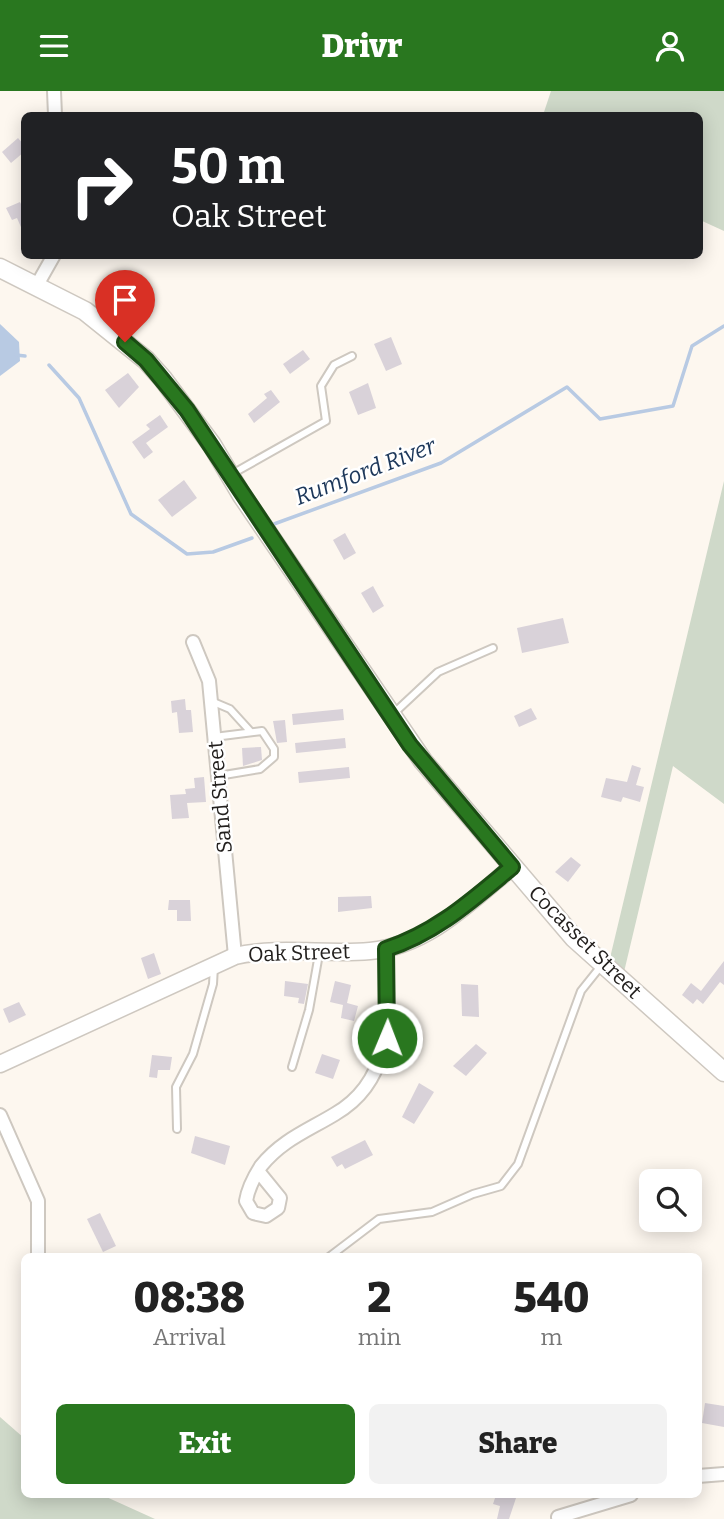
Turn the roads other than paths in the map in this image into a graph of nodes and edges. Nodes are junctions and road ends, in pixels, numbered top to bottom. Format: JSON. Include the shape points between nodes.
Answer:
{"nodes":[{"id":1,"x":54,"y":91,"type":"edge"},
{"id":2,"x":55,"y":112,"type":"edge"},
{"id":3,"x":52,"y":259,"type":"edge"},
{"id":4,"x":0,"y":268,"type":"edge"},
{"id":5,"x":37,"y":285,"type":"junction"},
{"id":6,"x":352,"y":356,"type":"dead end"},
{"id":7,"x":230,"y":475,"type":"junction"},
{"id":8,"x":193,"y":642,"type":"dead end"},
{"id":9,"x":493,"y":648,"type":"dead end"},
{"id":10,"x":211,"y":701,"type":"junction"},
{"id":11,"x":391,"y":716,"type":"junction"},
{"id":12,"x":250,"y":731,"type":"junction"},
{"id":13,"x":214,"y":737,"type":"junction"},
{"id":14,"x":218,"y":776,"type":"junction"},
{"id":15,"x":512,"y":867,"type":"junction"},
{"id":16,"x":386,"y":949,"type":"junction"},
{"id":17,"x":320,"y":952,"type":"junction"},
{"id":18,"x":235,"y":956,"type":"junction"},
{"id":19,"x":214,"y":964,"type":"junction"},
{"id":20,"x":602,"y":964,"type":"junction"},
{"id":21,"x":0,"y":1064,"type":"edge"},
{"id":22,"x":292,"y":1067,"type":"dead end"},
{"id":23,"x":724,"y":1072,"type":"edge"},
{"id":24,"x":0,"y":1115,"type":"edge"},
{"id":25,"x":177,"y":1129,"type":"dead end"},
{"id":26,"x":258,"y":1171,"type":"dead end"},
{"id":27,"x":38,"y":1253,"type":"edge"},
{"id":28,"x":334,"y":1253,"type":"edge"},
{"id":29,"x":724,"y":1474,"type":"edge"},
{"id":30,"x":702,"y":1476,"type":"edge"},
{"id":31,"x":621,"y":1498,"type":"edge"},
{"id":32,"x":558,"y":1517,"type":"dead end"}],
"edges":[{"from":1,"to":2,"type":"street"},
{"from":3,"to":5,"type":"street"},
{"from":4,"to":5,"type":"main road","name":"Cocasset Street"},
{"from":5,"to":7,"type":"main road","name":"Cocasset Street","via":[[105,325],[146,360],[187,410]]},
{"from":6,"to":7,"type":"lane","via":[[334,365],[321,386],[326,421]]},
{"from":7,"to":11,"type":"main road","name":"Cocasset Street"},
{"from":8,"to":10,"type":"street","name":"Sand Street","via":[[209,681]]},
{"from":9,"to":11,"type":"lane","via":[[438,672]]},
{"from":10,"to":12,"type":"lane","via":[[230,709]]},
{"from":10,"to":13,"type":"street","name":"Sand Street"},
{"from":11,"to":15,"type":"main road","name":"Cocasset Street"},
{"from":12,"to":13,"type":"lane"},
{"from":12,"to":14,"type":"lane","via":[[262,731],[268,737],[274,757],[260,769]]},
{"from":13,"to":14,"type":"street","name":"Sand Street"},
{"from":14,"to":18,"type":"street","name":"Sand Street"},
{"from":15,"to":16,"type":"street","name":"Oak Street","via":[[443,923]]},
{"from":15,"to":20,"type":"main road","name":"Cocasset Street"},
{"from":16,"to":17,"type":"street","name":"Oak Street"},
{"from":16,"to":26,"type":"street","via":[[387,1038],[373,1078],[344,1109],[280,1144]]},
{"from":17,"to":18,"type":"street","name":"Oak Street"},
{"from":17,"to":22,"type":"lane"},
{"from":18,"to":19,"type":"street","name":"Oak Street"},
{"from":19,"to":21,"type":"street","name":"Oak Street"},
{"from":19,"to":25,"type":"lane","via":[[213,984],[193,1054],[176,1087]]},
{"from":20,"to":23,"type":"main road","name":"Cocasset Street"},
{"from":20,"to":28,"type":"lane","via":[[581,991],[518,1164],[501,1186],[472,1193],[432,1212],[379,1219]]},
{"from":24,"to":27,"type":"street","via":[[38,1201]]},
{"from":29,"to":30,"type":"street"},
{"from":31,"to":32,"type":"street"}]}
